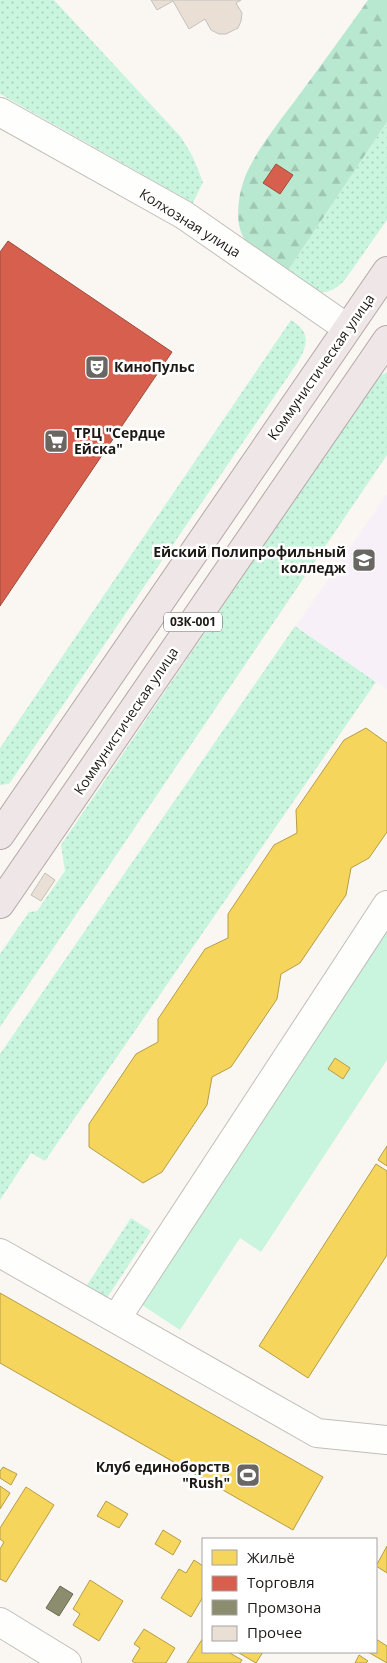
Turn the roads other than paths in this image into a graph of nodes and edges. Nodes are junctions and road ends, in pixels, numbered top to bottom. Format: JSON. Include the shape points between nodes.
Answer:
{"nodes":[{"id":1,"x":0,"y":112,"type":"edge"},
{"id":2,"x":387,"y":271,"type":"edge"},
{"id":3,"x":348,"y":328,"type":"junction"},
{"id":4,"x":387,"y":340,"type":"edge"},
{"id":5,"x":0,"y":835,"type":"edge"},
{"id":6,"x":0,"y":904,"type":"edge"},
{"id":7,"x":387,"y":905,"type":"edge"},
{"id":8,"x":0,"y":1253,"type":"edge"},
{"id":9,"x":116,"y":1319,"type":"junction"},
{"id":10,"x":387,"y":1440,"type":"edge"},
{"id":11,"x":0,"y":1622,"type":"edge"},
{"id":12,"x":68,"y":1663,"type":"edge"}],
"edges":[{"from":1,"to":3,"type":"street","name":"Колхозная улица","via":[[184,215]]},
{"from":2,"to":3,"type":"main road","name":"Коммунистическая улица","number":"03К-001"},
{"from":3,"to":5,"type":"main road","name":"Коммунистическая улица","number":"03К-001"},
{"from":4,"to":6,"type":"main road","name":"Коммунистическая улица","number":"03К-001"},
{"from":7,"to":9,"type":"street"},
{"from":8,"to":9,"type":"street"},
{"from":9,"to":10,"type":"street","via":[[316,1433]]},
{"from":11,"to":12,"type":"street"}]}
